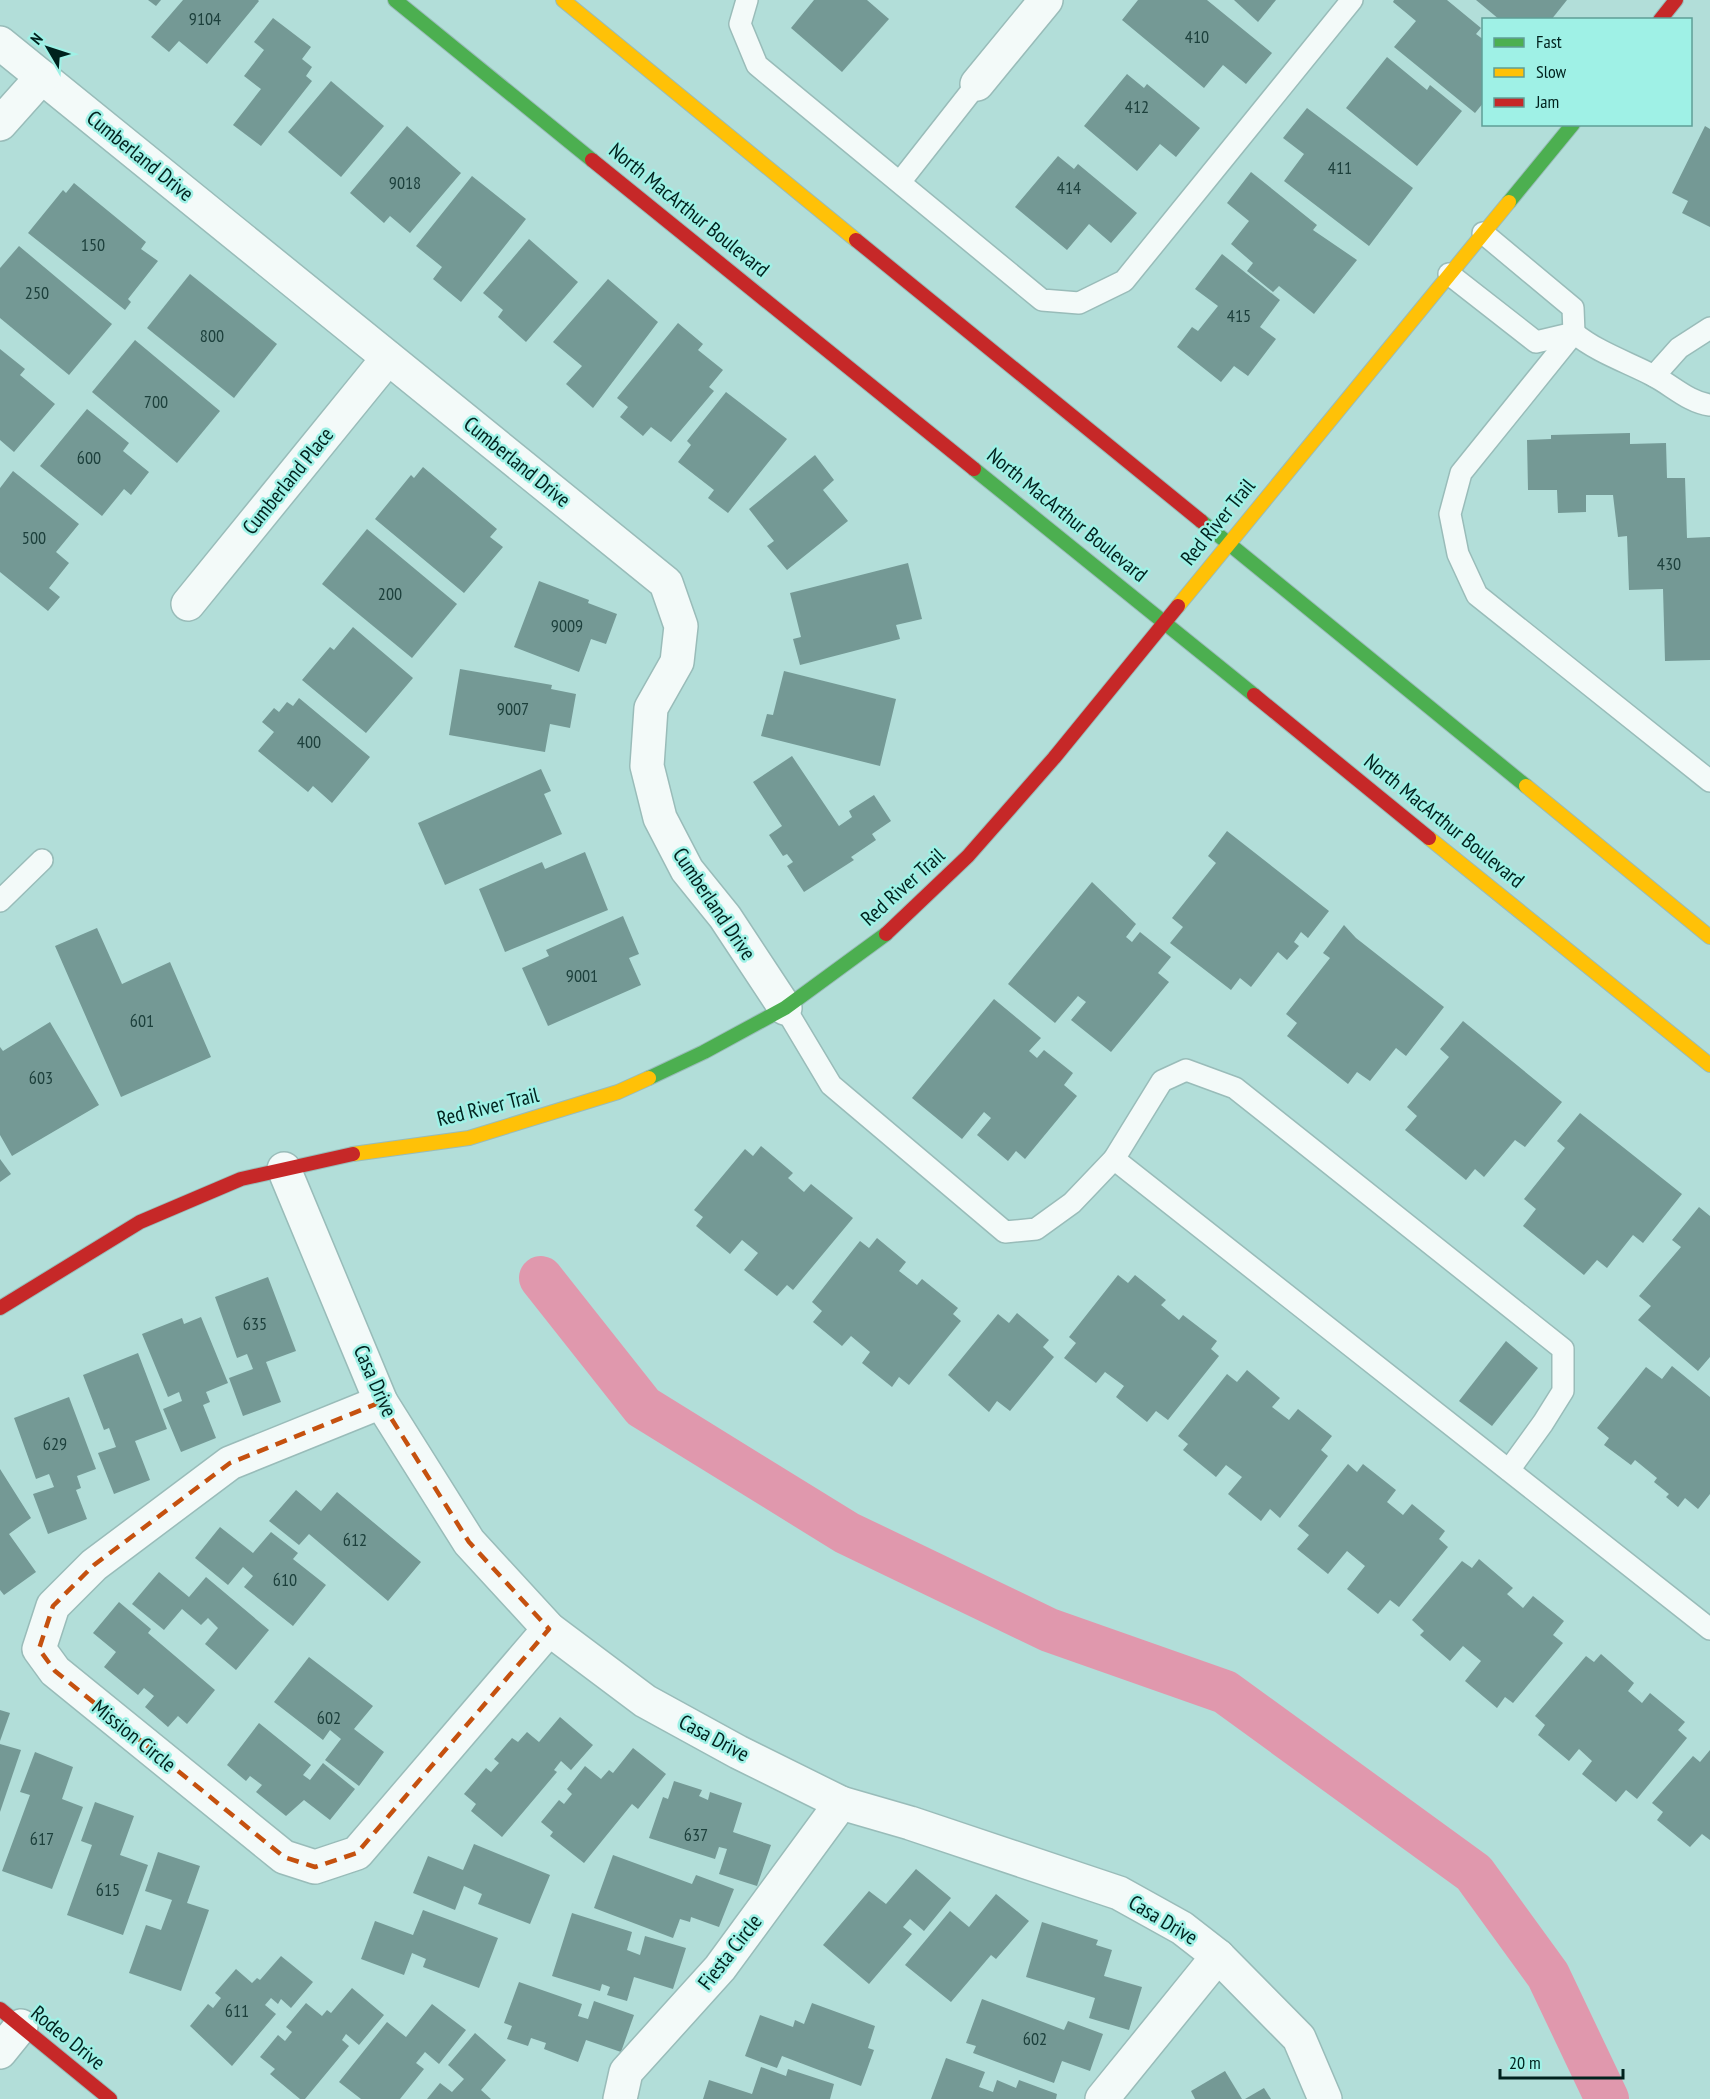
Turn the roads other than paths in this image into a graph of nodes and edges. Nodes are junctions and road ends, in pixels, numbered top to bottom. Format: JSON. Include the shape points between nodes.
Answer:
{"nodes":[{"id":1,"x":395,"y":0,"type":"edge"},
{"id":2,"x":563,"y":0,"type":"edge"},
{"id":3,"x":747,"y":0,"type":"edge"},
{"id":4,"x":1046,"y":0,"type":"edge"},
{"id":5,"x":1352,"y":0,"type":"edge"},
{"id":6,"x":1676,"y":0,"type":"edge"},
{"id":7,"x":1662,"y":18,"type":"edge"},
{"id":8,"x":0,"y":43,"type":"edge"},
{"id":9,"x":42,"y":76,"type":"junction"},
{"id":10,"x":977,"y":84,"type":"joint"},
{"id":11,"x":0,"y":124,"type":"edge"},
{"id":12,"x":1571,"y":126,"type":"edge"},
{"id":13,"x":900,"y":182,"type":"junction"},
{"id":14,"x":1483,"y":233,"type":"junction"},
{"id":15,"x":1449,"y":274,"type":"junction"},
{"id":16,"x":1710,"y":328,"type":"edge"},
{"id":17,"x":1574,"y":333,"type":"junction"},
{"id":18,"x":388,"y":358,"type":"junction"},
{"id":19,"x":1654,"y":376,"type":"junction"},
{"id":20,"x":1710,"y":405,"type":"edge"},
{"id":21,"x":1229,"y":543,"type":"junction"},
{"id":22,"x":188,"y":604,"type":"dead end"},
{"id":23,"x":1165,"y":621,"type":"junction"},
{"id":24,"x":1710,"y":781,"type":"edge"},
{"id":25,"x":42,"y":860,"type":"dead end"},
{"id":26,"x":0,"y":901,"type":"edge"},
{"id":27,"x":1710,"y":937,"type":"edge"},
{"id":28,"x":785,"y":1008,"type":"junction"},
{"id":29,"x":1710,"y":1065,"type":"edge"},
{"id":30,"x":1114,"y":1159,"type":"junction"},
{"id":31,"x":284,"y":1169,"type":"junction"},
{"id":32,"x":0,"y":1308,"type":"edge"},
{"id":33,"x":381,"y":1402,"type":"junction"},
{"id":34,"x":1509,"y":1470,"type":"junction"},
{"id":35,"x":549,"y":1629,"type":"junction"},
{"id":36,"x":1710,"y":1629,"type":"edge"},
{"id":37,"x":841,"y":1803,"type":"junction"},
{"id":38,"x":1218,"y":1956,"type":"junction"},
{"id":39,"x":10,"y":2018,"type":"edge"},
{"id":40,"x":0,"y":2052,"type":"edge"},
{"id":41,"x":110,"y":2099,"type":"edge"},
{"id":42,"x":620,"y":2099,"type":"edge"},
{"id":43,"x":1102,"y":2099,"type":"edge"},
{"id":44,"x":1325,"y":2099,"type":"edge"}],
"edges":[{"from":1,"to":23,"type":"main road","name":"North MacArthur Boulevard"},
{"from":2,"to":21,"type":"main road"},
{"from":3,"to":13,"type":"lane","via":[[740,24],[757,65]]},
{"from":4,"to":10,"type":"street"},
{"from":5,"to":13,"type":"lane","via":[[1124,281],[1079,303],[1042,300]]},
{"from":6,"to":7,"type":"main road"},
{"from":8,"to":9,"type":"street","name":"Cumberland Drive"},
{"from":9,"to":11,"type":"street"},
{"from":9,"to":18,"type":"street","name":"Cumberland Drive"},
{"from":10,"to":13,"type":"lane"},
{"from":12,"to":14,"type":"main road","name":"Red River Trail"},
{"from":14,"to":15,"type":"main road","name":"Red River Trail"},
{"from":14,"to":17,"type":"lane","via":[[1573,308]]},
{"from":15,"to":17,"type":"lane","via":[[1536,342]]},
{"from":15,"to":21,"type":"main road","name":"Red River Trail"},
{"from":16,"to":19,"type":"lane","via":[[1679,348]]},
{"from":17,"to":19,"type":"lane"},
{"from":17,"to":24,"type":"lane","via":[[1461,473],[1450,514],[1458,554],[1477,595]]},
{"from":18,"to":22,"type":"street","name":"Cumberland Place"},
{"from":18,"to":28,"type":"street","name":"Cumberland Drive","via":[[666,583],[681,626],[677,662],[651,708],[647,766],[660,818],[687,870],[725,917]]},
{"from":19,"to":20,"type":"lane","via":[[1698,404]]},
{"from":21,"to":23,"type":"main road","name":"Red River Trail"},
{"from":21,"to":27,"type":"main road"},
{"from":23,"to":28,"type":"main road","name":"Red River Trail","via":[[968,856],[881,938]]},
{"from":23,"to":29,"type":"main road","name":"North MacArthur Boulevard"},
{"from":25,"to":26,"type":"lane"},
{"from":28,"to":30,"type":"lane","via":[[831,1085],[1005,1232],[1036,1229],[1072,1203]]},
{"from":28,"to":31,"type":"main road","name":"Red River Trail","via":[[618,1092],[469,1138],[337,1156]]},
{"from":30,"to":34,"type":"lane"},
{"from":30,"to":34,"type":"lane","via":[[1162,1081],[1185,1070],[1245,1095],[1563,1349],[1563,1390]]},
{"from":31,"to":32,"type":"main road","name":"Red River Trail","via":[[240,1179],[140,1222]]},
{"from":31,"to":33,"type":"street","name":"Casa Drive"},
{"from":33,"to":35,"type":"street","name":"Casa Drive","via":[[469,1542]]},
{"from":33,"to":35,"type":"street","name":"Mission Circle","via":[[230,1463],[94,1565],[53,1606],[39,1649],[49,1664],[284,1857],[315,1867],[357,1853]]},
{"from":34,"to":36,"type":"lane"},
{"from":35,"to":37,"type":"street","name":"Casa Drive","via":[[645,1701]]},
{"from":37,"to":38,"type":"street","name":"Casa Drive","via":[[910,1822],[1119,1893],[1182,1928]]},
{"from":37,"to":42,"type":"street","name":"Fiesta Circle","via":[[720,1968],[626,2072]]},
{"from":38,"to":43,"type":"street"},
{"from":38,"to":44,"type":"street","name":"Casa Drive","via":[[1299,2038]]},
{"from":39,"to":40,"type":"street"},
{"from":39,"to":41,"type":"main road","name":"Rodeo Drive"}]}
